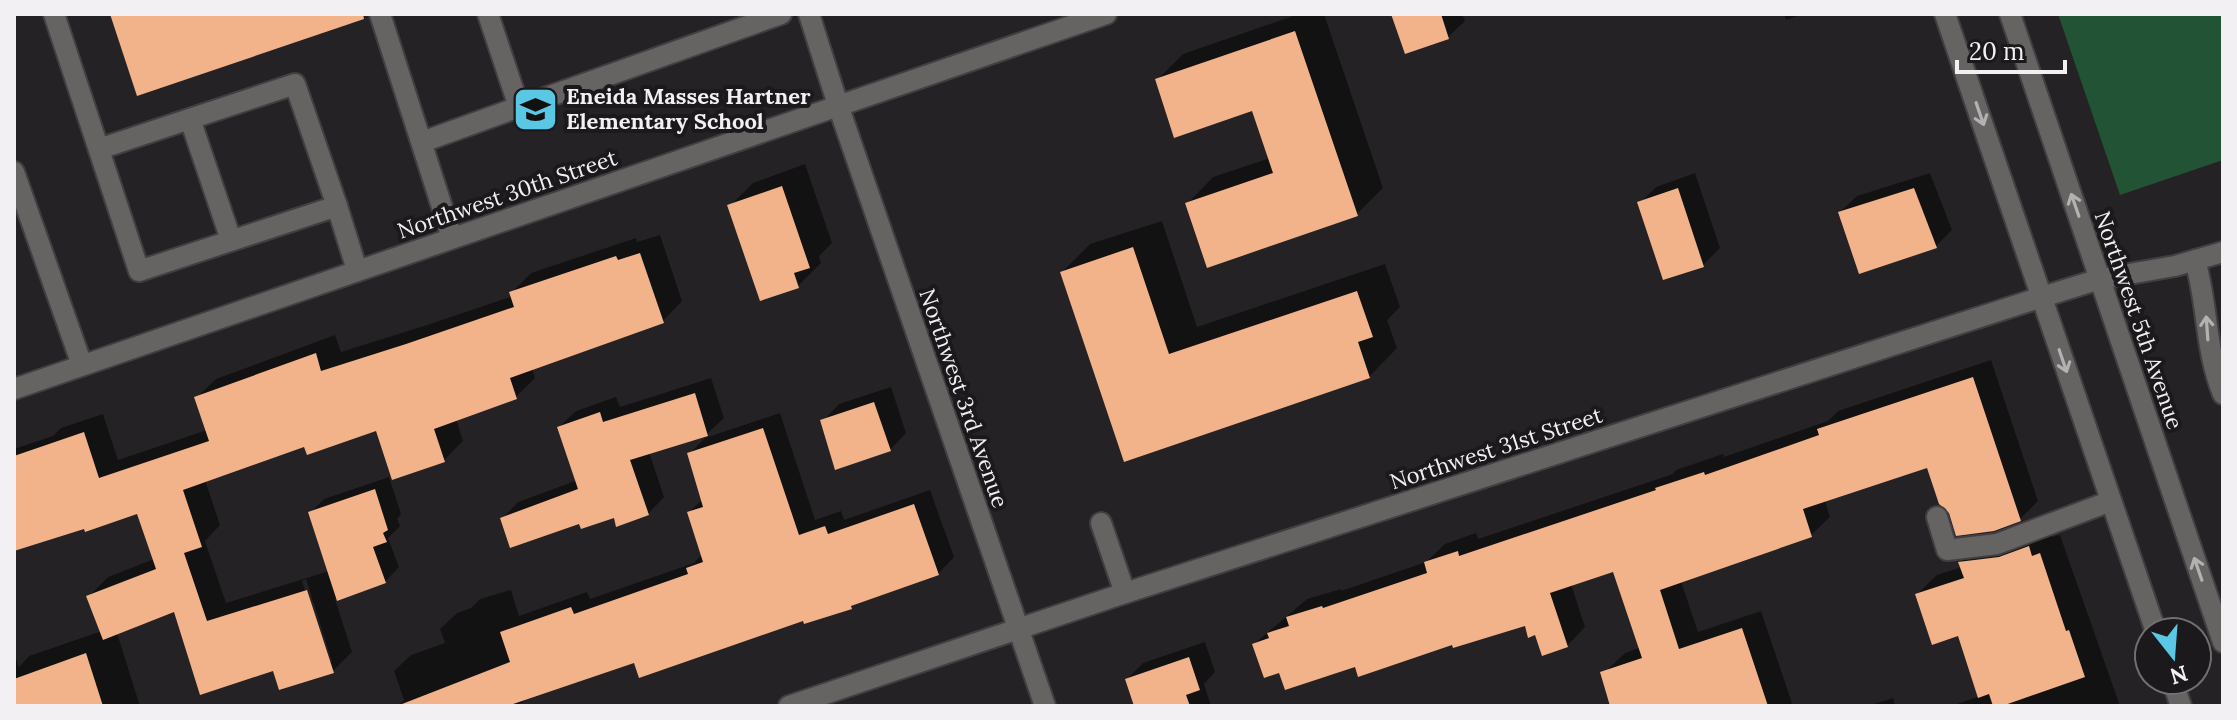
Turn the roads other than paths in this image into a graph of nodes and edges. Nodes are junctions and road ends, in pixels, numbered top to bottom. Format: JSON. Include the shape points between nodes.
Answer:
{"nodes":[{"id":1,"x":54,"y":14,"type":"edge"},
{"id":2,"x":380,"y":14,"type":"edge"},
{"id":3,"x":488,"y":14,"type":"edge"},
{"id":4,"x":781,"y":14,"type":"edge"},
{"id":5,"x":809,"y":14,"type":"edge"},
{"id":6,"x":1106,"y":14,"type":"edge"},
{"id":7,"x":1945,"y":14,"type":"edge"},
{"id":8,"x":2010,"y":14,"type":"edge"},
{"id":9,"x":838,"y":105,"type":"junction"},
{"id":10,"x":519,"y":107,"type":"junction"},
{"id":11,"x":190,"y":119,"type":"junction"},
{"id":12,"x":422,"y":142,"type":"junction"},
{"id":13,"x":99,"y":149,"type":"junction"},
{"id":14,"x":14,"y":172,"type":"edge"},
{"id":15,"x":337,"y":206,"type":"junction"},
{"id":16,"x":452,"y":238,"type":"junction"},
{"id":17,"x":231,"y":240,"type":"junction"},
{"id":18,"x":2223,"y":252,"type":"edge"},
{"id":19,"x":2195,"y":260,"type":"junction"},
{"id":20,"x":357,"y":270,"type":"junction"},
{"id":21,"x":2100,"y":279,"type":"junction"},
{"id":22,"x":2042,"y":297,"type":"junction"},
{"id":23,"x":82,"y":365,"type":"junction"},
{"id":24,"x":14,"y":389,"type":"edge"},
{"id":25,"x":2223,"y":394,"type":"edge"},
{"id":26,"x":2111,"y":501,"type":"junction"},
{"id":27,"x":1937,"y":517,"type":"dead end"},
{"id":28,"x":1101,"y":523,"type":"dead end"},
{"id":29,"x":1125,"y":593,"type":"junction"},
{"id":30,"x":2151,"y":616,"type":"edge"},
{"id":31,"x":2219,"y":617,"type":"edge"},
{"id":32,"x":1019,"y":629,"type":"junction"},
{"id":33,"x":2223,"y":642,"type":"edge"},
{"id":34,"x":789,"y":706,"type":"edge"},
{"id":35,"x":1045,"y":706,"type":"edge"}],
"edges":[{"from":1,"to":13,"type":"street"},
{"from":2,"to":12,"type":"street"},
{"from":3,"to":10,"type":"street"},
{"from":4,"to":10,"type":"street"},
{"from":5,"to":9,"type":"street","name":"Northwest 3rd Avenue"},
{"from":6,"to":9,"type":"street","name":"Northwest 30th Street"},
{"from":7,"to":22,"type":"street","one_way":true},
{"from":21,"to":8,"type":"street","name":"Northwest 5th Avenue","one_way":true},
{"from":9,"to":16,"type":"street","name":"Northwest 30th Street"},
{"from":9,"to":32,"type":"street","name":"Northwest 3rd Avenue"},
{"from":10,"to":12,"type":"street"},
{"from":11,"to":13,"type":"street"},
{"from":11,"to":15,"type":"street","via":[[295,84]]},
{"from":11,"to":17,"type":"street"},
{"from":12,"to":16,"type":"street"},
{"from":13,"to":17,"type":"street","via":[[139,271]]},
{"from":14,"to":23,"type":"street"},
{"from":15,"to":17,"type":"street"},
{"from":15,"to":20,"type":"street"},
{"from":16,"to":20,"type":"street","name":"Northwest 30th Street"},
{"from":18,"to":19,"type":"street","name":"Northwest 31st Street"},
{"from":19,"to":21,"type":"street","name":"Northwest 31st Street"},
{"from":25,"to":19,"type":"street","one_way":true,"via":[[2208,345]]},
{"from":20,"to":23,"type":"street","name":"Northwest 30th Street"},
{"from":21,"to":22,"type":"street","name":"Northwest 31st Street"},
{"from":31,"to":21,"type":"street","name":"Northwest 5th Avenue","one_way":true},
{"from":22,"to":26,"type":"street","one_way":true},
{"from":22,"to":29,"type":"street","name":"Northwest 31st Street"},
{"from":23,"to":24,"type":"street","name":"Northwest 30th Street"},
{"from":26,"to":27,"type":"street","via":[[1997,544],[1947,550]]},
{"from":26,"to":30,"type":"street"},
{"from":28,"to":29,"type":"street"},
{"from":29,"to":32,"type":"street","name":"Northwest 31st Street"},
{"from":31,"to":33,"type":"street","name":"Northwest 5th Avenue"},
{"from":32,"to":34,"type":"street","name":"Northwest 31st Street"},
{"from":32,"to":35,"type":"street","name":"Northwest 3rd Avenue"}]}
